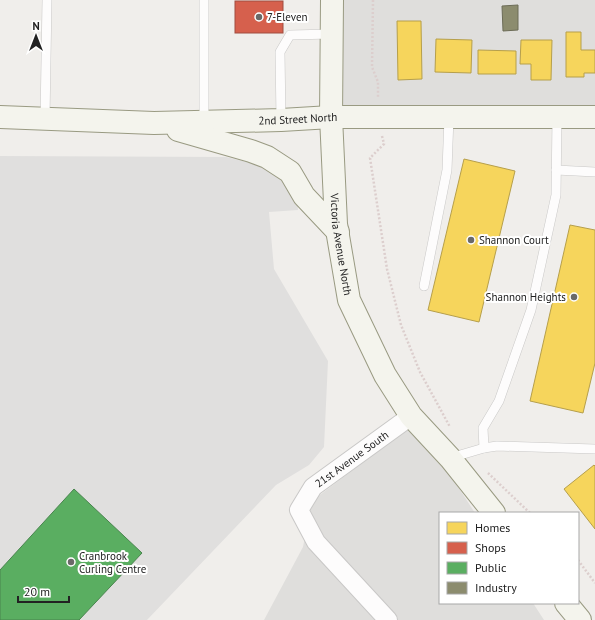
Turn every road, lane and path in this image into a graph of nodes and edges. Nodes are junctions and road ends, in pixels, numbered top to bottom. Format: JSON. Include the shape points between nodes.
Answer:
{"nodes":[{"id":1,"x":47,"y":0,"type":"edge"},
{"id":2,"x":204,"y":0,"type":"edge"},
{"id":3,"x":332,"y":0,"type":"edge"},
{"id":4,"x":373,"y":0,"type":"edge"},
{"id":5,"x":332,"y":34,"type":"junction"},
{"id":6,"x":0,"y":117,"type":"edge"},
{"id":7,"x":331,"y":117,"type":"junction"},
{"id":8,"x":379,"y":117,"type":"junction"},
{"id":9,"x":449,"y":117,"type":"junction"},
{"id":10,"x":557,"y":117,"type":"junction"},
{"id":11,"x":595,"y":117,"type":"edge"},
{"id":12,"x":45,"y":118,"type":"junction"},
{"id":13,"x":281,"y":120,"type":"junction"},
{"id":14,"x":204,"y":122,"type":"junction"},
{"id":15,"x":154,"y":123,"type":"junction"},
{"id":16,"x":556,"y":170,"type":"junction"},
{"id":17,"x":595,"y":172,"type":"edge"},
{"id":18,"x":338,"y":232,"type":"junction"},
{"id":19,"x":424,"y":286,"type":"dead end"},
{"id":20,"x":411,"y":416,"type":"junction"},
{"id":21,"x":484,"y":448,"type":"junction"},
{"id":22,"x":595,"y":449,"type":"edge"},
{"id":23,"x":459,"y":455,"type":"junction"},
{"id":24,"x":493,"y":512,"type":"edge"},
{"id":25,"x":529,"y":512,"type":"edge"},
{"id":26,"x":579,"y":561,"type":"edge"},
{"id":27,"x":595,"y":583,"type":"edge"},
{"id":28,"x":567,"y":604,"type":"edge"},
{"id":29,"x":388,"y":620,"type":"edge"},
{"id":30,"x":580,"y":620,"type":"edge"}],
"edges":[{"from":1,"to":12,"type":"lane"},
{"from":2,"to":14,"type":"lane"},
{"from":3,"to":5,"type":"main road","name":"Victoria Avenue North"},
{"from":4,"to":8,"type":"path","via":[[372,67],[378,82]]},
{"from":5,"to":7,"type":"main road","name":"Victoria Avenue North"},
{"from":5,"to":13,"type":"lane","via":[[290,35],[280,52]]},
{"from":6,"to":12,"type":"main road","name":"2nd Street North"},
{"from":7,"to":8,"type":"main road","name":"2nd Street North"},
{"from":7,"to":13,"type":"main road","name":"2nd Street North"},
{"from":7,"to":18,"type":"main road","name":"Victoria Avenue North"},
{"from":8,"to":9,"type":"main road","name":"2nd Street North"},
{"from":8,"to":23,"type":"path","via":[[384,144],[370,158],[387,269],[401,325],[420,372],[458,443]]},
{"from":9,"to":10,"type":"main road","name":"2nd Street North"},
{"from":9,"to":19,"type":"lane","via":[[447,170]]},
{"from":10,"to":11,"type":"main road","name":"2nd Street North"},
{"from":10,"to":16,"type":"lane"},
{"from":12,"to":15,"type":"main road","name":"2nd Street North"},
{"from":13,"to":14,"type":"main road","name":"2nd Street North"},
{"from":14,"to":15,"type":"main road","name":"2nd Street North"},
{"from":15,"to":18,"type":"main road","via":[[251,151],[290,172],[304,196]]},
{"from":16,"to":17,"type":"lane"},
{"from":16,"to":21,"type":"lane","via":[[556,195],[531,310],[499,401],[483,428]]},
{"from":18,"to":20,"type":"main road","name":"Victoria Avenue North","via":[[349,300],[386,375]]},
{"from":20,"to":23,"type":"main road","name":"Victoria Avenue North"},
{"from":20,"to":29,"type":"street","name":"21st Avenue South","via":[[313,487],[299,510],[316,542]]},
{"from":21,"to":22,"type":"lane","via":[[497,446]]},
{"from":21,"to":23,"type":"lane"},
{"from":23,"to":24,"type":"main road","name":"Victoria Avenue North"},
{"from":23,"to":25,"type":"path","via":[[490,474]]},
{"from":26,"to":27,"type":"path"},
{"from":28,"to":30,"type":"main road"}]}
